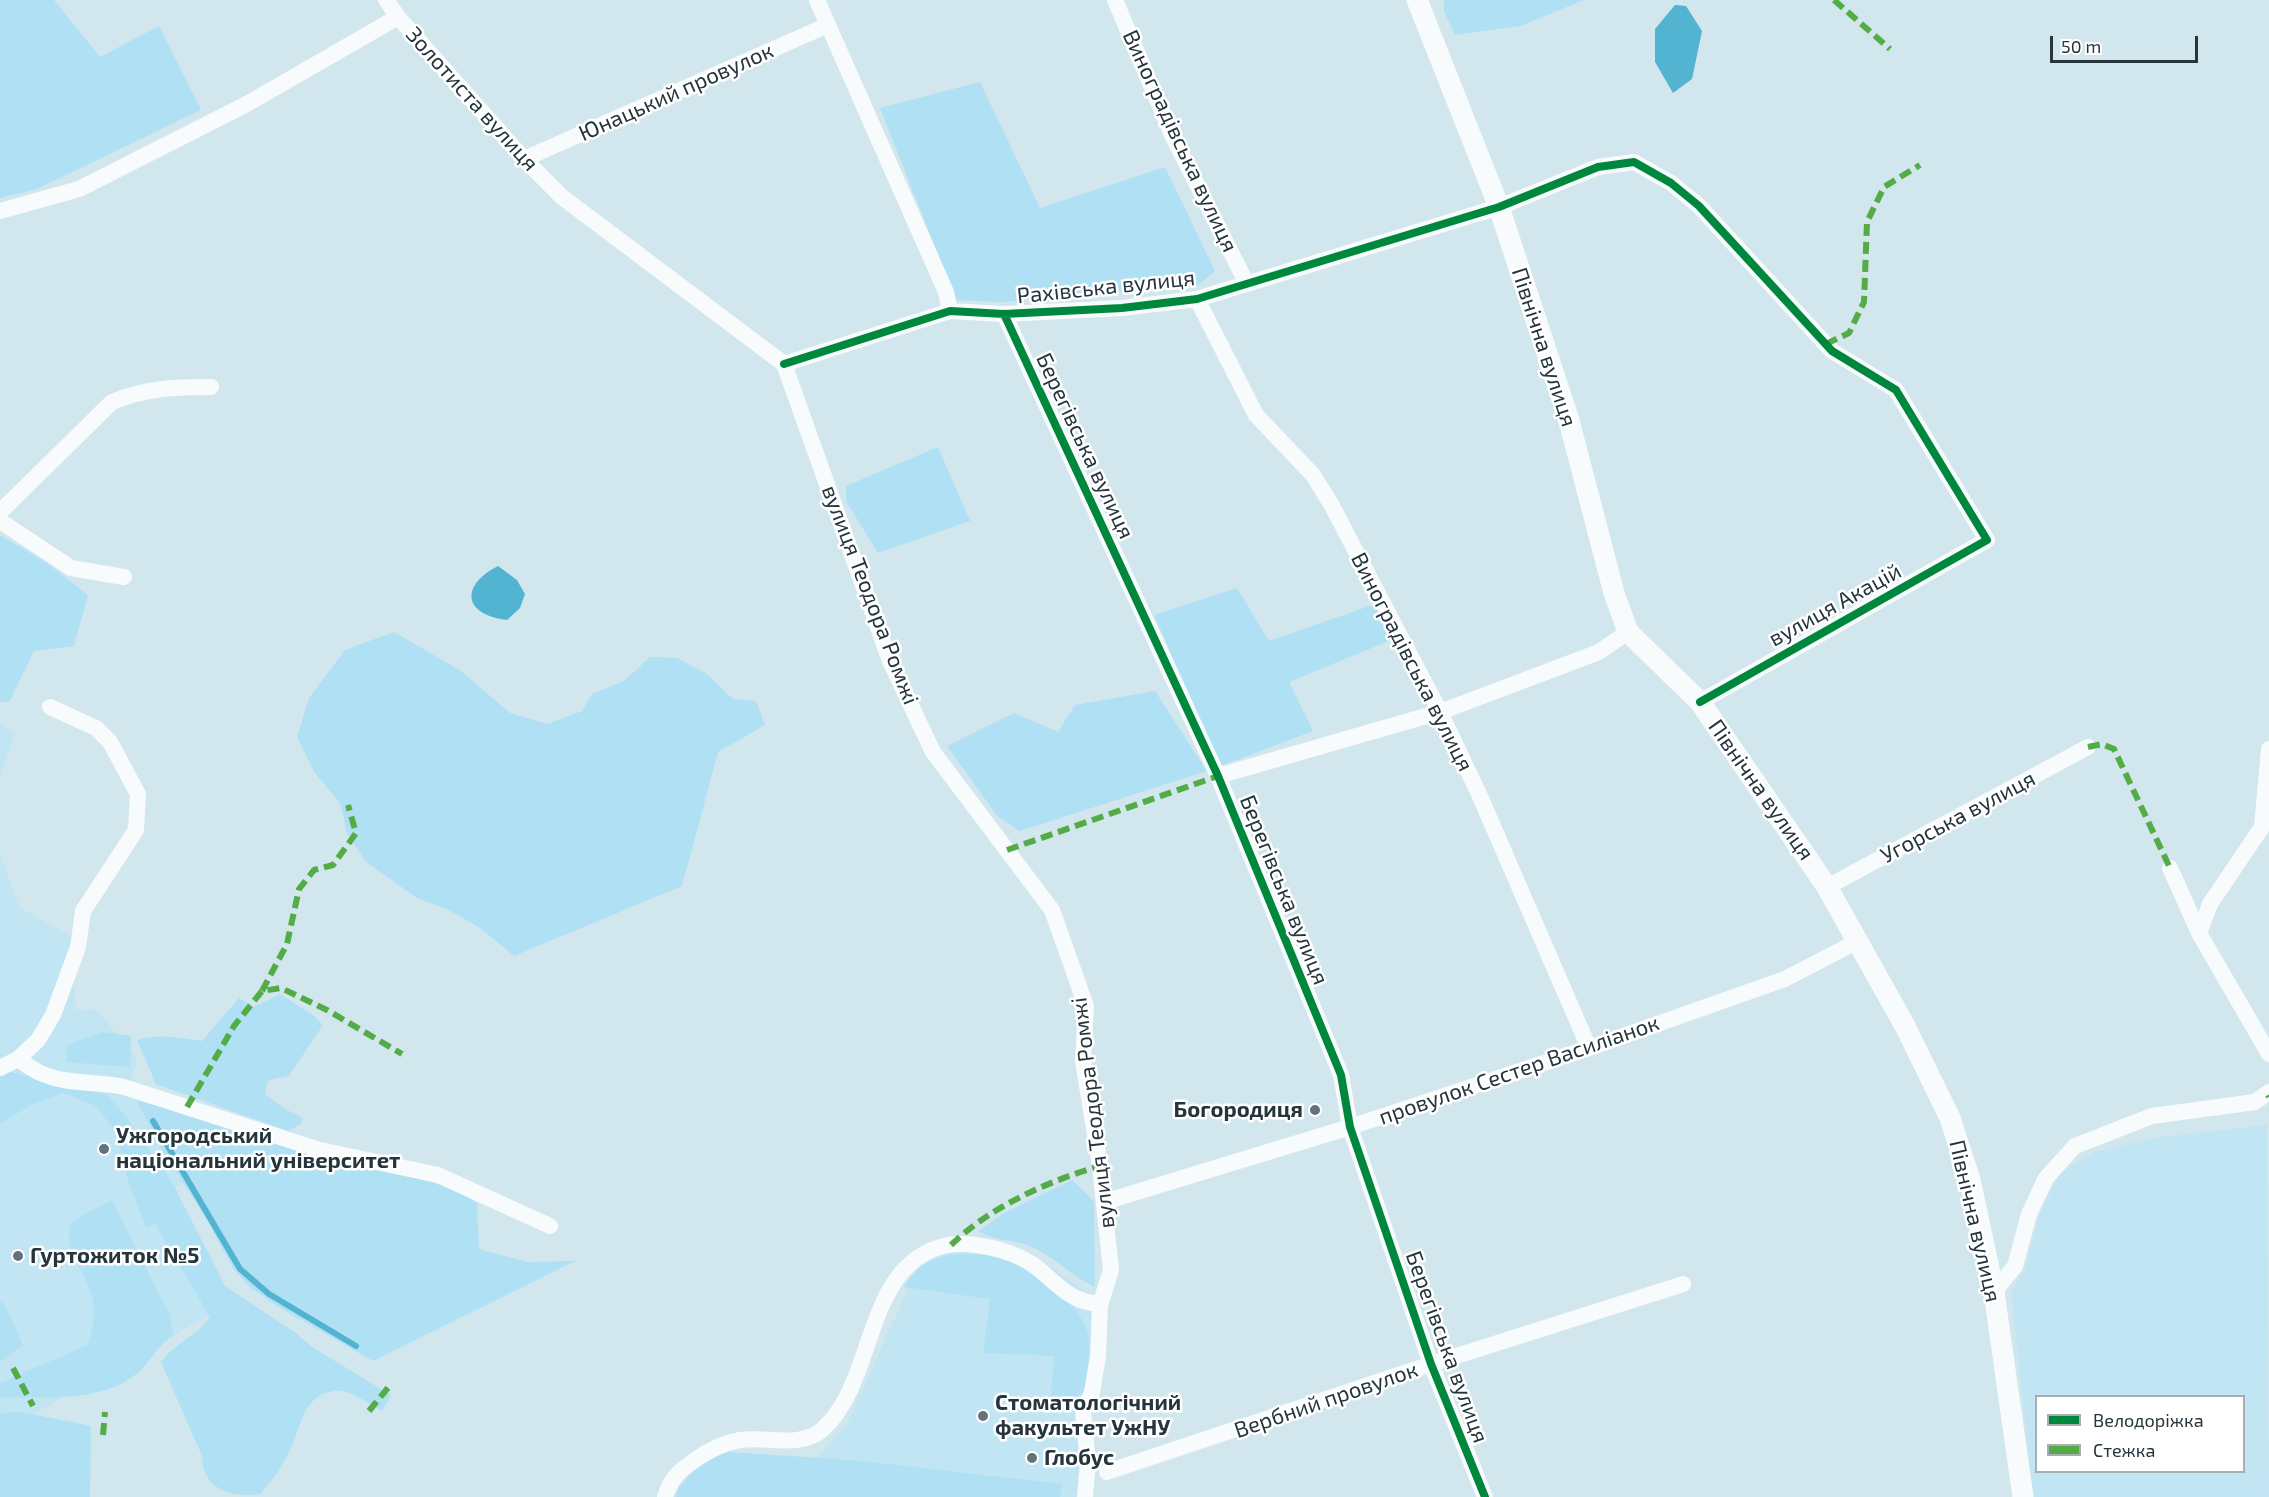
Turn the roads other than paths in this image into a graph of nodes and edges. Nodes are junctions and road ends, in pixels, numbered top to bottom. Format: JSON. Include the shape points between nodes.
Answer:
{"nodes":[{"id":1,"x":386,"y":0,"type":"edge"},
{"id":2,"x":817,"y":0,"type":"edge"},
{"id":3,"x":1115,"y":0,"type":"edge"},
{"id":4,"x":1417,"y":0,"type":"edge"},
{"id":5,"x":398,"y":17,"type":"junction"},
{"id":6,"x":828,"y":25,"type":"junction"},
{"id":7,"x":524,"y":159,"type":"junction"},
{"id":8,"x":1499,"y":207,"type":"junction"},
{"id":9,"x":0,"y":211,"type":"edge"},
{"id":10,"x":1246,"y":282,"type":"junction"},
{"id":11,"x":1197,"y":298,"type":"junction"},
{"id":12,"x":950,"y":311,"type":"junction"},
{"id":13,"x":1004,"y":314,"type":"junction"},
{"id":14,"x":784,"y":364,"type":"junction"},
{"id":15,"x":211,"y":387,"type":"dead end"},
{"id":16,"x":0,"y":512,"type":"edge"},
{"id":17,"x":0,"y":521,"type":"edge"},
{"id":18,"x":1987,"y":540,"type":"joint"},
{"id":19,"x":124,"y":577,"type":"dead end"},
{"id":20,"x":1628,"y":632,"type":"junction"},
{"id":21,"x":1700,"y":702,"type":"junction"},
{"id":22,"x":50,"y":707,"type":"dead end"},
{"id":23,"x":1440,"y":712,"type":"junction"},
{"id":24,"x":2088,"y":747,"type":"dead end"},
{"id":25,"x":2269,"y":750,"type":"edge"},
{"id":26,"x":1218,"y":776,"type":"junction"},
{"id":27,"x":2170,"y":868,"type":"dead end"},
{"id":28,"x":1827,"y":887,"type":"junction"},
{"id":29,"x":2199,"y":933,"type":"junction"},
{"id":30,"x":1858,"y":941,"type":"junction"},
{"id":31,"x":1589,"y":1048,"type":"junction"},
{"id":32,"x":2269,"y":1054,"type":"edge"},
{"id":33,"x":18,"y":1059,"type":"junction"},
{"id":34,"x":0,"y":1068,"type":"edge"},
{"id":35,"x":2269,"y":1094,"type":"edge"},
{"id":36,"x":1350,"y":1127,"type":"junction"},
{"id":37,"x":1104,"y":1202,"type":"junction"},
{"id":38,"x":550,"y":1226,"type":"dead end"},
{"id":39,"x":1683,"y":1284,"type":"dead end"},
{"id":40,"x":1994,"y":1292,"type":"junction"},
{"id":41,"x":1101,"y":1305,"type":"junction"},
{"id":42,"x":1431,"y":1364,"type":"junction"},
{"id":43,"x":1107,"y":1472,"type":"dead end"},
{"id":44,"x":1482,"y":1496,"type":"edge"},
{"id":45,"x":665,"y":1497,"type":"edge"},
{"id":46,"x":1085,"y":1497,"type":"edge"},
{"id":47,"x":2023,"y":1497,"type":"edge"}],
"edges":[{"from":1,"to":5,"type":"street"},
{"from":2,"to":6,"type":"street"},
{"from":3,"to":10,"type":"street","name":"Виноградівська вулиця","via":[[1172,135]]},
{"from":4,"to":8,"type":"street","name":"Північна вулиця"},
{"from":5,"to":7,"type":"street","name":"Золотиста вулиця"},
{"from":5,"to":9,"type":"street","name":"Золотиста вулиця","via":[[245,105],[79,189]]},
{"from":6,"to":7,"type":"street","name":"Юнацький провулок"},
{"from":6,"to":12,"type":"street","via":[[946,292]]},
{"from":7,"to":14,"type":"street","name":"Золотиста вулиця","via":[[562,197]]},
{"from":8,"to":10,"type":"street","name":"Рахівська вулиця"},
{"from":8,"to":18,"type":"street","name":"Рахівська вулиця","via":[[1598,167],[1635,162],[1671,183],[1700,206],[1832,351],[1896,390]]},
{"from":8,"to":20,"type":"street","name":"Північна вулиця","via":[[1568,417],[1614,593]]},
{"from":10,"to":11,"type":"street","name":"Рахівська вулиця"},
{"from":11,"to":13,"type":"street","name":"Рахівська вулиця","via":[[1122,308]]},
{"from":11,"to":23,"type":"street","name":"Виноградівська вулиця","via":[[1256,415],[1313,475],[1331,504]]},
{"from":12,"to":13,"type":"street","name":"Рахівська вулиця"},
{"from":12,"to":14,"type":"street","name":"Рахівська вулиця"},
{"from":13,"to":26,"type":"street","name":"Берегівська вулиця"},
{"from":14,"to":37,"type":"street","name":"вулиця Теодора Ромжі","via":[[890,661],[933,752],[1052,910],[1086,1006],[1083,1061]]},
{"from":15,"to":16,"type":"street","via":[[169,387],[134,393],[112,402]]},
{"from":17,"to":19,"type":"street","via":[[71,568]]},
{"from":18,"to":21,"type":"street","name":"вулиця Акацій"},
{"from":20,"to":21,"type":"street","name":"Північна вулиця"},
{"from":20,"to":23,"type":"street","via":[[1599,652]]},
{"from":21,"to":28,"type":"street","name":"Північна вулиця"},
{"from":22,"to":33,"type":"street","via":[[96,728],[110,742],[138,794],[136,830],[83,911],[78,947],[53,1015],[38,1040]]},
{"from":23,"to":26,"type":"street"},
{"from":23,"to":31,"type":"street","name":"Виноградівська вулиця"},
{"from":24,"to":28,"type":"street","name":"Угорська вулиця"},
{"from":25,"to":29,"type":"street","via":[[2262,827],[2210,904]]},
{"from":26,"to":36,"type":"street","name":"Берегівська вулиця","via":[[1341,1075]]},
{"from":27,"to":29,"type":"street"},
{"from":28,"to":30,"type":"street","name":"Північна вулиця"},
{"from":29,"to":32,"type":"street"},
{"from":30,"to":31,"type":"street","name":"провулок Сестер Василіанок","via":[[1785,979]]},
{"from":30,"to":40,"type":"street","name":"Північна вулиця","via":[[1950,1118],[1970,1180]]},
{"from":31,"to":36,"type":"street","name":"провулок Сестер Василіанок"},
{"from":33,"to":34,"type":"street"},
{"from":33,"to":38,"type":"street","via":[[43,1074],[64,1080],[106,1083],[320,1150],[438,1175]]},
{"from":35,"to":40,"type":"street","via":[[2255,1102],[2152,1116],[2075,1146],[2046,1178],[2030,1214],[2015,1266]]},
{"from":36,"to":37,"type":"street","name":"провулок Сестер Василіанок"},
{"from":36,"to":42,"type":"street","name":"Берегівська вулиця"},
{"from":37,"to":41,"type":"street","name":"вулиця Теодора Ромжі","via":[[1111,1270]]},
{"from":39,"to":42,"type":"street","name":"Вербний провулок"},
{"from":40,"to":47,"type":"street","name":"Північна вулиця"},
{"from":41,"to":45,"type":"street","via":[[1077,1299],[1031,1263],[1011,1255],[981,1246],[951,1245],[927,1251],[905,1269],[888,1292],[846,1401],[823,1430],[803,1440],[741,1440],[713,1447],[675,1474]]},
{"from":41,"to":46,"type":"street","name":"вулиця Теодора Ромжі","via":[[1094,1380],[1083,1412],[1088,1462]]},
{"from":42,"to":43,"type":"street","name":"Вербний провулок"},
{"from":42,"to":44,"type":"street","name":"Берегівська вулиця"}]}
